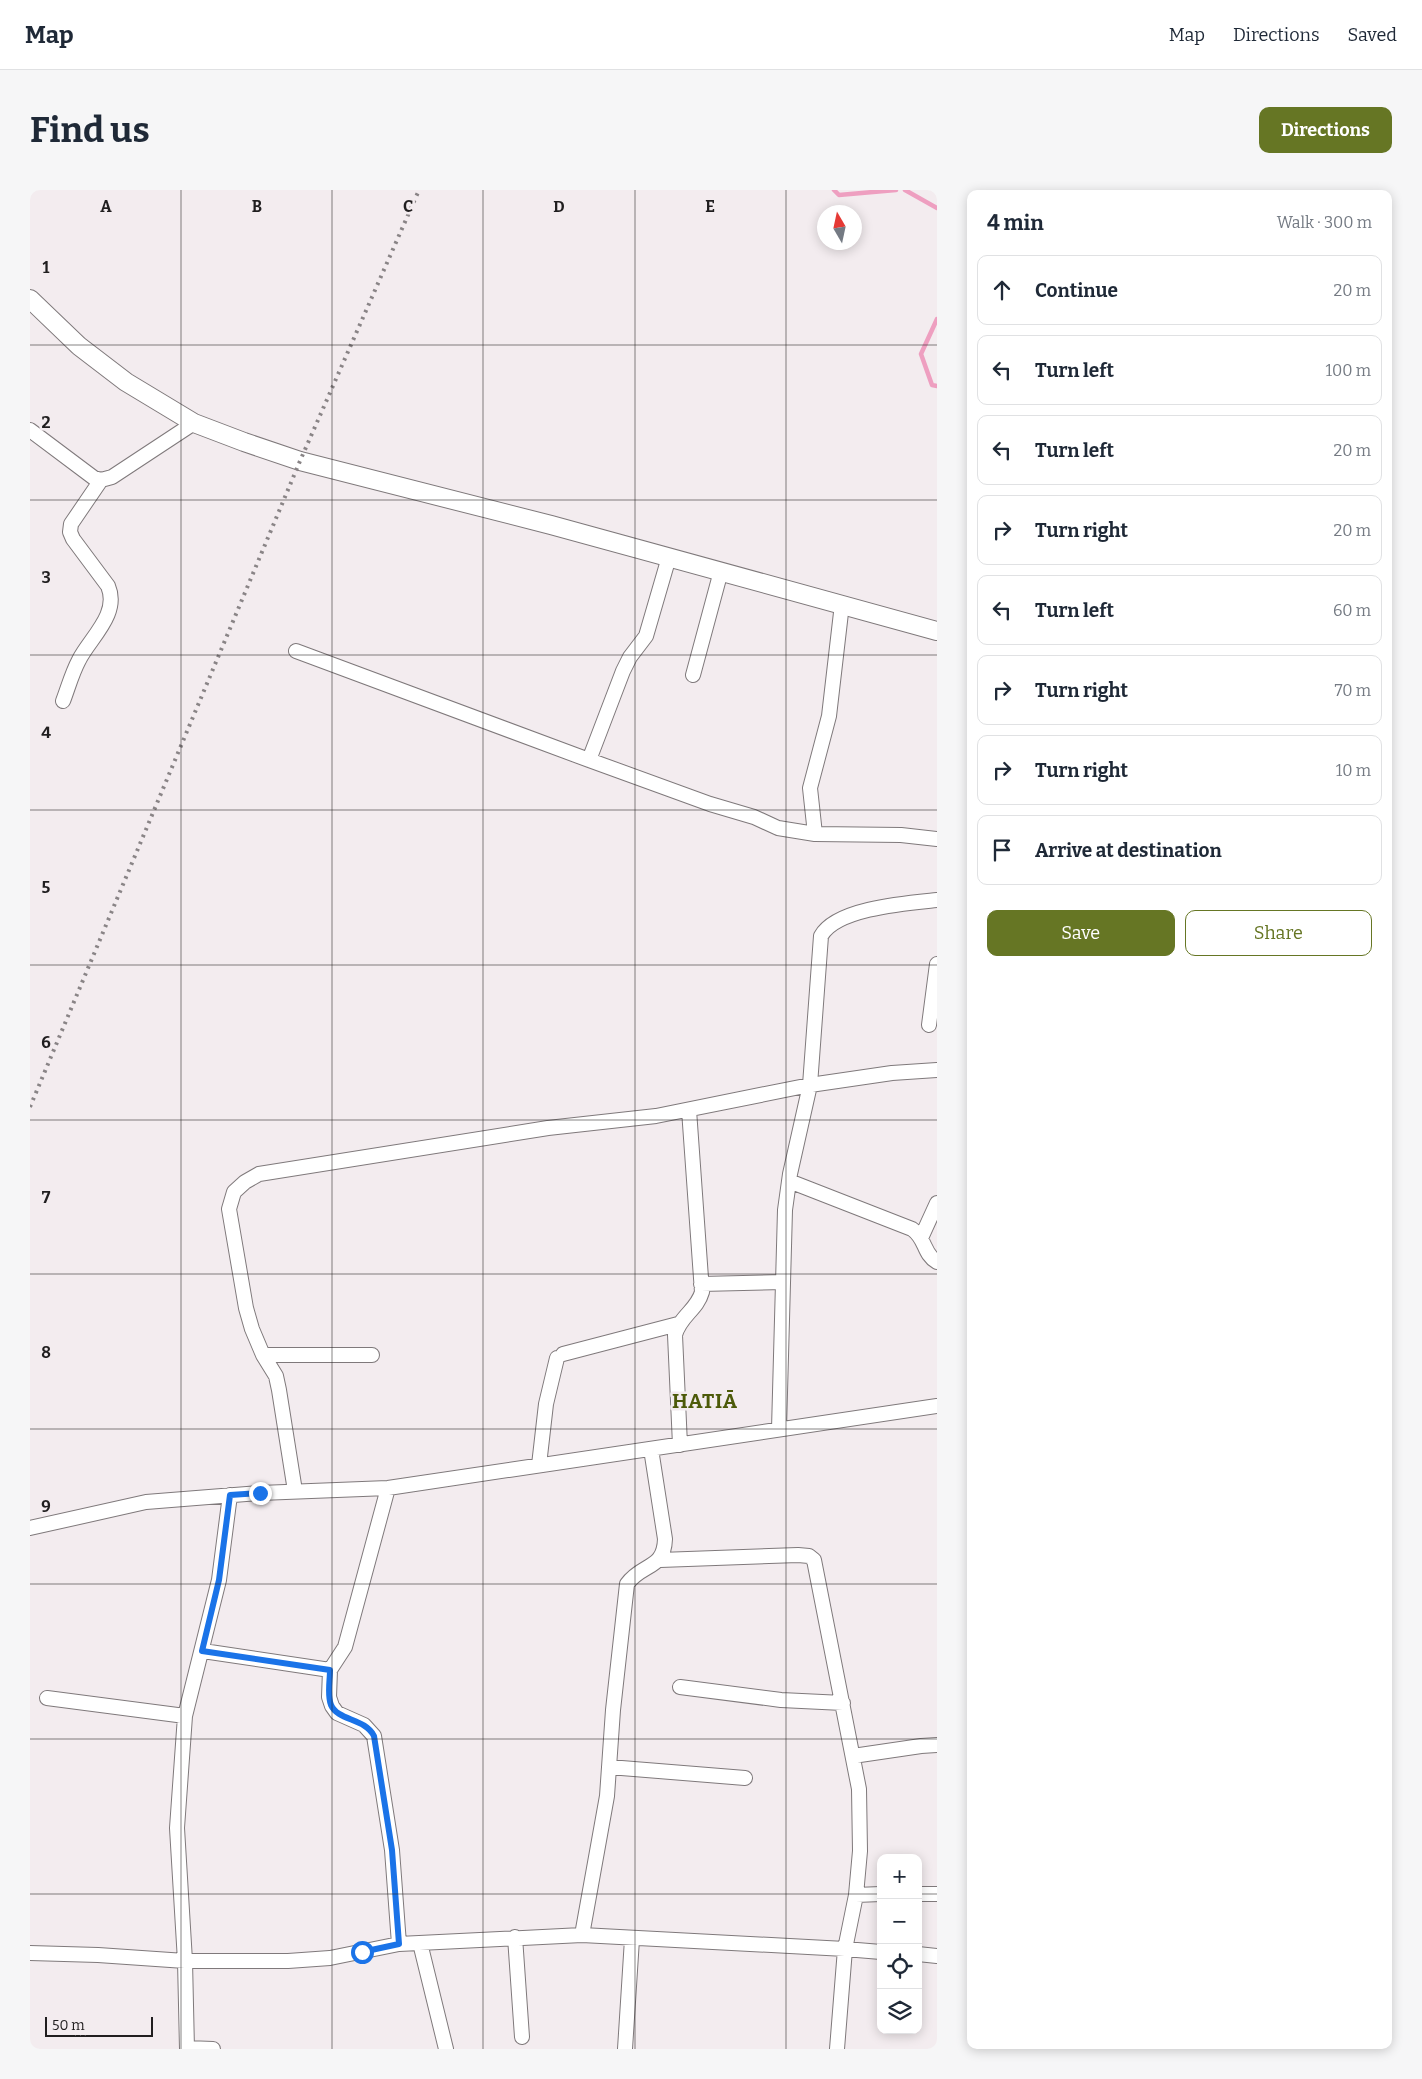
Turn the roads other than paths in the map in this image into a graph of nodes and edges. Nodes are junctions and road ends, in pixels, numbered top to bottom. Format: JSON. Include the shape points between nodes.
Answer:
{"nodes":[{"id":1,"x":30,"y":299,"type":"edge"},
{"id":2,"x":194,"y":423,"type":"junction"},
{"id":3,"x":30,"y":430,"type":"edge"},
{"id":4,"x":101,"y":480,"type":"junction"},
{"id":5,"x":669,"y":557,"type":"junction"},
{"id":6,"x":721,"y":572,"type":"junction"},
{"id":7,"x":842,"y":604,"type":"junction"},
{"id":8,"x":937,"y":630,"type":"edge"},
{"id":9,"x":296,"y":651,"type":"dead end"},
{"id":10,"x":693,"y":675,"type":"dead end"},
{"id":11,"x":63,"y":701,"type":"dead end"},
{"id":12,"x":589,"y":760,"type":"junction"},
{"id":13,"x":815,"y":834,"type":"junction"},
{"id":14,"x":937,"y":839,"type":"edge"},
{"id":15,"x":937,"y":900,"type":"edge"},
{"id":16,"x":937,"y":964,"type":"edge"},
{"id":17,"x":929,"y":1025,"type":"dead end"},
{"id":18,"x":937,"y":1070,"type":"edge"},
{"id":19,"x":810,"y":1085,"type":"junction"},
{"id":20,"x":689,"y":1110,"type":"junction"},
{"id":21,"x":789,"y":1181,"type":"junction"},
{"id":22,"x":937,"y":1203,"type":"edge"},
{"id":23,"x":921,"y":1238,"type":"junction"},
{"id":24,"x":937,"y":1262,"type":"edge"},
{"id":25,"x":783,"y":1282,"type":"junction"},
{"id":26,"x":701,"y":1284,"type":"junction"},
{"id":27,"x":678,"y":1324,"type":"junction"},
{"id":28,"x":264,"y":1355,"type":"junction"},
{"id":29,"x":372,"y":1355,"type":"dead end"},
{"id":30,"x":937,"y":1406,"type":"edge"},
{"id":31,"x":778,"y":1429,"type":"junction"},
{"id":32,"x":680,"y":1445,"type":"junction"},
{"id":33,"x":651,"y":1449,"type":"junction"},
{"id":34,"x":539,"y":1465,"type":"junction"},
{"id":35,"x":388,"y":1488,"type":"junction"},
{"id":36,"x":296,"y":1491,"type":"junction"},
{"id":37,"x":230,"y":1495,"type":"junction"},
{"id":38,"x":30,"y":1528,"type":"edge"},
{"id":39,"x":660,"y":1560,"type":"junction"},
{"id":40,"x":202,"y":1651,"type":"junction"},
{"id":41,"x":330,"y":1670,"type":"junction"},
{"id":42,"x":680,"y":1687,"type":"dead end"},
{"id":43,"x":47,"y":1698,"type":"dead end"},
{"id":44,"x":843,"y":1703,"type":"junction"},
{"id":45,"x":185,"y":1716,"type":"junction"},
{"id":46,"x":937,"y":1745,"type":"edge"},
{"id":47,"x":853,"y":1756,"type":"junction"},
{"id":48,"x":609,"y":1767,"type":"junction"},
{"id":49,"x":745,"y":1778,"type":"dead end"},
{"id":50,"x":877,"y":1894,"type":"edge"},
{"id":51,"x":922,"y":1894,"type":"edge"},
{"id":52,"x":937,"y":1894,"type":"edge"},
{"id":53,"x":856,"y":1895,"type":"junction"},
{"id":54,"x":582,"y":1935,"type":"junction"},
{"id":55,"x":516,"y":1937,"type":"junction"},
{"id":56,"x":632,"y":1939,"type":"junction"},
{"id":57,"x":420,"y":1943,"type":"junction"},
{"id":58,"x":399,"y":1944,"type":"junction"},
{"id":59,"x":845,"y":1949,"type":"junction"},
{"id":60,"x":877,"y":1952,"type":"edge"},
{"id":61,"x":30,"y":1953,"type":"edge"},
{"id":62,"x":922,"y":1954,"type":"edge"},
{"id":63,"x":937,"y":1956,"type":"edge"},
{"id":64,"x":185,"y":1960,"type":"junction"},
{"id":65,"x":522,"y":2037,"type":"dead end"},
{"id":66,"x":187,"y":2049,"type":"edge"},
{"id":67,"x":213,"y":2049,"type":"edge"},
{"id":68,"x":446,"y":2049,"type":"edge"},
{"id":69,"x":626,"y":2049,"type":"edge"},
{"id":70,"x":837,"y":2049,"type":"edge"}],
"edges":[{"from":1,"to":2,"type":"street","via":[[79,346],[112,372]]},
{"from":2,"to":4,"type":"street","via":[[112,478]]},
{"from":2,"to":5,"type":"street","via":[[300,460]]},
{"from":3,"to":4,"type":"street"},
{"from":4,"to":11,"type":"street","via":[[71,524],[70,532],[108,586],[111,602],[105,622],[78,660]]},
{"from":5,"to":6,"type":"street"},
{"from":5,"to":12,"type":"street","via":[[646,636],[624,671]]},
{"from":6,"to":7,"type":"street"},
{"from":6,"to":10,"type":"street"},
{"from":7,"to":8,"type":"street"},
{"from":7,"to":13,"type":"street","via":[[828,716],[810,788]]},
{"from":9,"to":12,"type":"street"},
{"from":12,"to":13,"type":"street","via":[[778,828]]},
{"from":13,"to":14,"type":"street","via":[[901,835]]},
{"from":15,"to":19,"type":"street","via":[[864,911],[835,922],[824,930],[816,990]]},
{"from":16,"to":17,"type":"street"},
{"from":18,"to":19,"type":"street"},
{"from":19,"to":20,"type":"street"},
{"from":19,"to":21,"type":"street"},
{"from":20,"to":26,"type":"street"},
{"from":20,"to":28,"type":"street","via":[[548,1128],[259,1174],[252,1178],[234,1192],[229,1209],[246,1308]]},
{"from":21,"to":23,"type":"street","via":[[902,1224]]},
{"from":21,"to":25,"type":"street"},
{"from":22,"to":23,"type":"street"},
{"from":23,"to":24,"type":"street","via":[[930,1257]]},
{"from":25,"to":26,"type":"street"},
{"from":25,"to":31,"type":"street"},
{"from":26,"to":27,"type":"street","via":[[699,1302]]},
{"from":27,"to":32,"type":"street","via":[[675,1335]]},
{"from":27,"to":34,"type":"street","via":[[560,1356],[546,1404]]},
{"from":28,"to":29,"type":"street"},
{"from":28,"to":36,"type":"street","via":[[276,1376]]},
{"from":30,"to":31,"type":"street"},
{"from":31,"to":32,"type":"street"},
{"from":32,"to":33,"type":"street"},
{"from":33,"to":34,"type":"street"},
{"from":33,"to":39,"type":"street","via":[[665,1539]]},
{"from":34,"to":35,"type":"street"},
{"from":35,"to":36,"type":"street"},
{"from":35,"to":41,"type":"street","via":[[345,1647]]},
{"from":36,"to":37,"type":"street"},
{"from":37,"to":38,"type":"street","via":[[146,1502]]},
{"from":37,"to":40,"type":"street","via":[[219,1580]]},
{"from":39,"to":44,"type":"street","via":[[809,1556],[816,1566]]},
{"from":39,"to":48,"type":"street","via":[[633,1576],[627,1584]]},
{"from":40,"to":41,"type":"street"},
{"from":40,"to":45,"type":"street"},
{"from":41,"to":58,"type":"street","via":[[332,1706],[337,1713],[364,1725],[374,1736],[392,1850]]},
{"from":42,"to":44,"type":"street","via":[[781,1700]]},
{"from":43,"to":45,"type":"street"},
{"from":44,"to":47,"type":"street"},
{"from":45,"to":64,"type":"street","via":[[177,1828]]},
{"from":46,"to":47,"type":"street"},
{"from":47,"to":53,"type":"street","via":[[859,1789],[860,1851]]},
{"from":48,"to":49,"type":"street"},
{"from":48,"to":54,"type":"street","via":[[607,1796]]},
{"from":50,"to":53,"type":"street"},
{"from":51,"to":52,"type":"street"},
{"from":53,"to":59,"type":"street"},
{"from":54,"to":55,"type":"street"},
{"from":54,"to":56,"type":"street"},
{"from":55,"to":57,"type":"street"},
{"from":55,"to":65,"type":"street"},
{"from":56,"to":59,"type":"street"},
{"from":56,"to":69,"type":"street"},
{"from":57,"to":58,"type":"street"},
{"from":57,"to":68,"type":"street"},
{"from":58,"to":64,"type":"street","via":[[330,1958]]},
{"from":59,"to":60,"type":"street"},
{"from":59,"to":70,"type":"street"},
{"from":61,"to":64,"type":"street"},
{"from":62,"to":63,"type":"street"},
{"from":64,"to":66,"type":"street"},
{"from":66,"to":67,"type":"street"}]}
